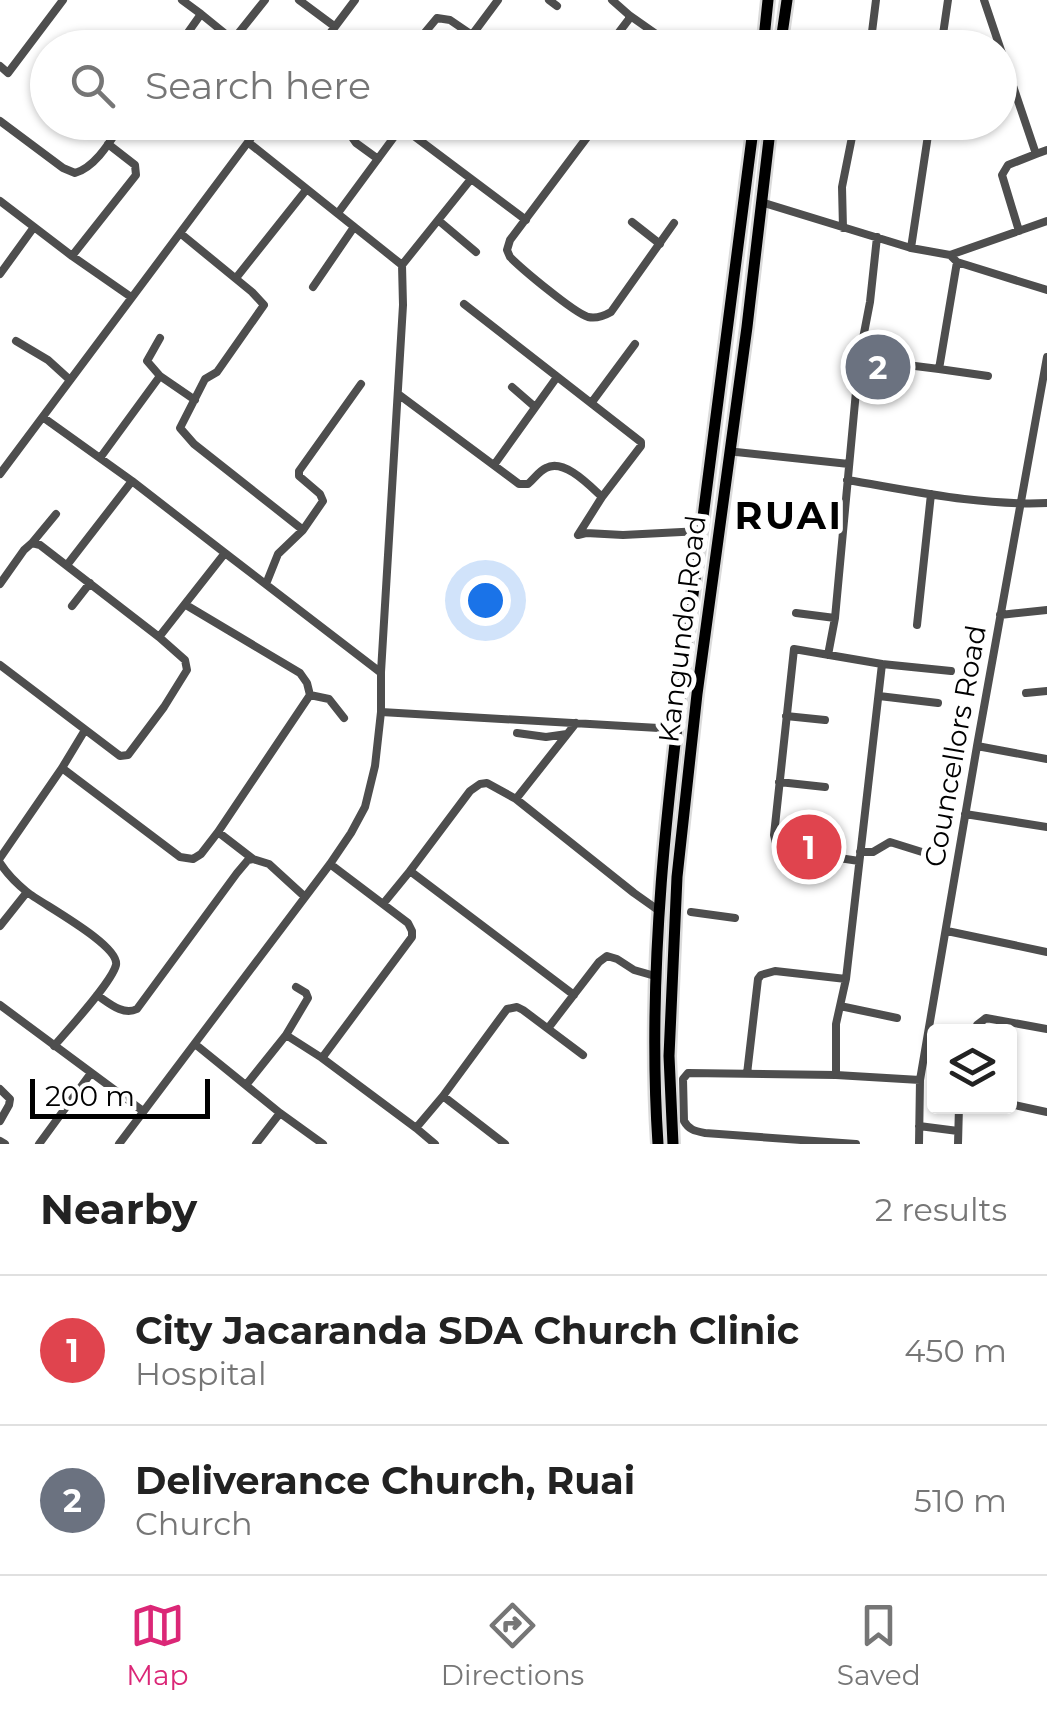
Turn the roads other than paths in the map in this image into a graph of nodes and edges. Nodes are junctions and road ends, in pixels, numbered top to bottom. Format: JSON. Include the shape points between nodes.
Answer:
{"nodes":[{"id":1,"x":63,"y":0,"type":"edge"},
{"id":2,"x":182,"y":0,"type":"edge"},
{"id":3,"x":266,"y":0,"type":"edge"},
{"id":4,"x":299,"y":0,"type":"edge"},
{"id":5,"x":355,"y":0,"type":"edge"},
{"id":6,"x":497,"y":0,"type":"edge"},
{"id":7,"x":612,"y":0,"type":"edge"},
{"id":8,"x":768,"y":0,"type":"edge"},
{"id":9,"x":787,"y":0,"type":"edge"},
{"id":10,"x":876,"y":0,"type":"edge"},
{"id":11,"x":948,"y":0,"type":"edge"},
{"id":12,"x":984,"y":0,"type":"edge"},
{"id":13,"x":201,"y":14,"type":"junction"},
{"id":14,"x":629,"y":15,"type":"junction"},
{"id":15,"x":334,"y":26,"type":"junction"},
{"id":16,"x":40,"y":30,"type":"edge"},
{"id":17,"x":190,"y":30,"type":"edge"},
{"id":18,"x":216,"y":30,"type":"edge"},
{"id":19,"x":241,"y":30,"type":"edge"},
{"id":20,"x":331,"y":30,"type":"edge"},
{"id":21,"x":427,"y":30,"type":"edge"},
{"id":22,"x":465,"y":30,"type":"edge"},
{"id":23,"x":476,"y":30,"type":"edge"},
{"id":24,"x":621,"y":30,"type":"edge"},
{"id":25,"x":650,"y":30,"type":"edge"},
{"id":26,"x":765,"y":30,"type":"edge"},
{"id":27,"x":783,"y":30,"type":"edge"},
{"id":28,"x":872,"y":30,"type":"edge"},
{"id":29,"x":944,"y":30,"type":"edge"},
{"id":30,"x":994,"y":30,"type":"edge"},
{"id":31,"x":30,"y":44,"type":"edge"},
{"id":32,"x":0,"y":66,"type":"edge"},
{"id":33,"x":8,"y":73,"type":"junction"},
{"id":34,"x":0,"y":85,"type":"edge"},
{"id":35,"x":1017,"y":98,"type":"edge"},
{"id":36,"x":0,"y":121,"type":"edge"},
{"id":37,"x":111,"y":140,"type":"edge"},
{"id":38,"x":251,"y":140,"type":"edge"},
{"id":39,"x":352,"y":140,"type":"edge"},
{"id":40,"x":391,"y":140,"type":"edge"},
{"id":41,"x":418,"y":140,"type":"edge"},
{"id":42,"x":585,"y":140,"type":"edge"},
{"id":43,"x":752,"y":140,"type":"edge"},
{"id":44,"x":769,"y":140,"type":"edge"},
{"id":45,"x":852,"y":140,"type":"edge"},
{"id":46,"x":927,"y":140,"type":"edge"},
{"id":47,"x":249,"y":143,"type":"junction"},
{"id":48,"x":108,"y":144,"type":"junction"},
{"id":49,"x":1047,"y":150,"type":"edge"},
{"id":50,"x":1036,"y":154,"type":"junction"},
{"id":51,"x":378,"y":159,"type":"junction"},
{"id":52,"x":471,"y":179,"type":"junction"},
{"id":53,"x":306,"y":190,"type":"junction"},
{"id":54,"x":0,"y":201,"type":"edge"},
{"id":55,"x":761,"y":202,"type":"junction"},
{"id":56,"x":338,"y":213,"type":"junction"},
{"id":57,"x":438,"y":220,"type":"junction"},
{"id":58,"x":526,"y":220,"type":"junction"},
{"id":59,"x":1047,"y":221,"type":"edge"},
{"id":60,"x":632,"y":222,"type":"dead end"},
{"id":61,"x":674,"y":223,"type":"dead end"},
{"id":62,"x":34,"y":227,"type":"junction"},
{"id":63,"x":354,"y":227,"type":"junction"},
{"id":64,"x":842,"y":228,"type":"junction"},
{"id":65,"x":1019,"y":231,"type":"junction"},
{"id":66,"x":180,"y":232,"type":"junction"},
{"id":67,"x":876,"y":236,"type":"junction"},
{"id":68,"x":660,"y":244,"type":"junction"},
{"id":69,"x":912,"y":248,"type":"junction"},
{"id":70,"x":476,"y":252,"type":"dead end"},
{"id":71,"x":72,"y":256,"type":"junction"},
{"id":72,"x":953,"y":259,"type":"junction"},
{"id":73,"x":402,"y":265,"type":"junction"},
{"id":74,"x":0,"y":274,"type":"edge"},
{"id":75,"x":236,"y":278,"type":"junction"},
{"id":76,"x":313,"y":287,"type":"dead end"},
{"id":77,"x":1047,"y":290,"type":"edge"},
{"id":78,"x":132,"y":297,"type":"junction"},
{"id":79,"x":464,"y":304,"type":"dead end"},
{"id":80,"x":160,"y":338,"type":"dead end"},
{"id":81,"x":16,"y":341,"type":"dead end"},
{"id":82,"x":635,"y":344,"type":"dead end"},
{"id":83,"x":1047,"y":356,"type":"edge"},
{"id":84,"x":860,"y":359,"type":"junction"},
{"id":85,"x":939,"y":369,"type":"junction"},
{"id":86,"x":160,"y":376,"type":"junction"},
{"id":87,"x":558,"y":376,"type":"junction"},
{"id":88,"x":988,"y":376,"type":"dead end"},
{"id":89,"x":70,"y":380,"type":"junction"},
{"id":90,"x":362,"y":384,"type":"dead end"},
{"id":91,"x":512,"y":387,"type":"dead end"},
{"id":92,"x":398,"y":394,"type":"junction"},
{"id":93,"x":195,"y":400,"type":"junction"},
{"id":94,"x":592,"y":402,"type":"junction"},
{"id":95,"x":534,"y":407,"type":"junction"},
{"id":96,"x":44,"y":418,"type":"junction"},
{"id":97,"x":736,"y":452,"type":"dead end"},
{"id":98,"x":100,"y":458,"type":"junction"},
{"id":99,"x":494,"y":464,"type":"junction"},
{"id":100,"x":849,"y":464,"type":"junction"},
{"id":101,"x":0,"y":474,"type":"edge"},
{"id":102,"x":847,"y":480,"type":"junction"},
{"id":103,"x":132,"y":482,"type":"junction"},
{"id":104,"x":931,"y":494,"type":"junction"},
{"id":105,"x":602,"y":497,"type":"junction"},
{"id":106,"x":1047,"y":502,"type":"edge"},
{"id":107,"x":1020,"y":504,"type":"junction"},
{"id":108,"x":56,"y":514,"type":"dead end"},
{"id":109,"x":303,"y":530,"type":"junction"},
{"id":110,"x":702,"y":530,"type":"junction"},
{"id":111,"x":32,"y":544,"type":"junction"},
{"id":112,"x":225,"y":553,"type":"junction"},
{"id":113,"x":67,"y":564,"type":"junction"},
{"id":114,"x":90,"y":583,"type":"junction"},
{"id":115,"x":0,"y":584,"type":"edge"},
{"id":116,"x":266,"y":584,"type":"junction"},
{"id":117,"x":186,"y":605,"type":"junction"},
{"id":118,"x":72,"y":606,"type":"dead end"},
{"id":119,"x":1047,"y":610,"type":"edge"},
{"id":120,"x":796,"y":613,"type":"dead end"},
{"id":121,"x":1000,"y":616,"type":"junction"},
{"id":122,"x":834,"y":618,"type":"junction"},
{"id":123,"x":917,"y":624,"type":"dead end"},
{"id":124,"x":160,"y":637,"type":"junction"},
{"id":125,"x":828,"y":655,"type":"junction"},
{"id":126,"x":0,"y":664,"type":"edge"},
{"id":127,"x":882,"y":664,"type":"junction"},
{"id":128,"x":951,"y":671,"type":"dead end"},
{"id":129,"x":381,"y":672,"type":"junction"},
{"id":130,"x":1047,"y":691,"type":"edge"},
{"id":131,"x":1026,"y":693,"type":"dead end"},
{"id":132,"x":310,"y":695,"type":"junction"},
{"id":133,"x":878,"y":696,"type":"junction"},
{"id":134,"x":938,"y":703,"type":"dead end"},
{"id":135,"x":381,"y":712,"type":"junction"},
{"id":136,"x":786,"y":716,"type":"junction"},
{"id":137,"x":344,"y":718,"type":"dead end"},
{"id":138,"x":825,"y":720,"type":"dead end"},
{"id":139,"x":576,"y":723,"type":"junction"},
{"id":140,"x":676,"y":729,"type":"junction"},
{"id":141,"x":85,"y":730,"type":"junction"},
{"id":142,"x":517,"y":733,"type":"dead end"},
{"id":143,"x":567,"y":734,"type":"junction"},
{"id":144,"x":976,"y":746,"type":"junction"},
{"id":145,"x":1047,"y":759,"type":"edge"},
{"id":146,"x":62,"y":768,"type":"junction"},
{"id":147,"x":779,"y":782,"type":"junction"},
{"id":148,"x":825,"y":787,"type":"dead end"},
{"id":149,"x":516,"y":799,"type":"junction"},
{"id":150,"x":965,"y":814,"type":"junction"},
{"id":151,"x":1047,"y":827,"type":"edge"},
{"id":152,"x":218,"y":832,"type":"junction"},
{"id":153,"x":922,"y":852,"type":"dead end"},
{"id":154,"x":860,"y":856,"type":"junction"},
{"id":155,"x":253,"y":859,"type":"junction"},
{"id":156,"x":0,"y":861,"type":"edge"},
{"id":157,"x":330,"y":864,"type":"junction"},
{"id":158,"x":410,"y":870,"type":"junction"},
{"id":159,"x":27,"y":892,"type":"junction"},
{"id":160,"x":304,"y":896,"type":"junction"},
{"id":161,"x":383,"y":904,"type":"junction"},
{"id":162,"x":658,"y":910,"type":"junction"},
{"id":163,"x":691,"y":912,"type":"dead end"},
{"id":164,"x":735,"y":918,"type":"dead end"},
{"id":165,"x":0,"y":926,"type":"edge"},
{"id":166,"x":947,"y":931,"type":"junction"},
{"id":167,"x":1047,"y":952,"type":"edge"},
{"id":168,"x":655,"y":976,"type":"junction"},
{"id":169,"x":846,"y":978,"type":"junction"},
{"id":170,"x":296,"y":987,"type":"dead end"},
{"id":171,"x":97,"y":995,"type":"junction"},
{"id":172,"x":574,"y":995,"type":"junction"},
{"id":173,"x":0,"y":1004,"type":"edge"},
{"id":174,"x":840,"y":1006,"type":"junction"},
{"id":175,"x":898,"y":1018,"type":"dead end"},
{"id":176,"x":978,"y":1024,"type":"edge"},
{"id":177,"x":549,"y":1027,"type":"junction"},
{"id":178,"x":1047,"y":1029,"type":"edge"},
{"id":179,"x":286,"y":1035,"type":"junction"},
{"id":180,"x":196,"y":1044,"type":"junction"},
{"id":181,"x":54,"y":1046,"type":"junction"},
{"id":182,"x":583,"y":1055,"type":"dead end"},
{"id":183,"x":322,"y":1058,"type":"junction"},
{"id":184,"x":662,"y":1061,"type":"junction"},
{"id":185,"x":91,"y":1074,"type":"junction"},
{"id":186,"x":747,"y":1074,"type":"junction"},
{"id":187,"x":836,"y":1075,"type":"junction"},
{"id":188,"x":920,"y":1080,"type":"junction"},
{"id":189,"x":246,"y":1085,"type":"junction"},
{"id":190,"x":0,"y":1089,"type":"edge"},
{"id":191,"x":443,"y":1096,"type":"junction"},
{"id":192,"x":656,"y":1100,"type":"junction"},
{"id":193,"x":670,"y":1100,"type":"junction"},
{"id":194,"x":1017,"y":1106,"type":"edge"},
{"id":195,"x":144,"y":1111,"type":"junction"},
{"id":196,"x":1047,"y":1112,"type":"edge"},
{"id":197,"x":280,"y":1113,"type":"junction"},
{"id":198,"x":959,"y":1114,"type":"edge"},
{"id":199,"x":0,"y":1121,"type":"edge"},
{"id":200,"x":687,"y":1126,"type":"junction"},
{"id":201,"x":919,"y":1126,"type":"junction"},
{"id":202,"x":416,"y":1128,"type":"junction"},
{"id":203,"x":672,"y":1128,"type":"junction"},
{"id":204,"x":958,"y":1130,"type":"junction"},
{"id":205,"x":751,"y":1140,"type":"edge"},
{"id":206,"x":39,"y":1144,"type":"edge"},
{"id":207,"x":120,"y":1144,"type":"edge"},
{"id":208,"x":256,"y":1144,"type":"edge"},
{"id":209,"x":322,"y":1144,"type":"edge"},
{"id":210,"x":436,"y":1144,"type":"edge"},
{"id":211,"x":504,"y":1144,"type":"edge"},
{"id":212,"x":658,"y":1144,"type":"edge"},
{"id":213,"x":673,"y":1144,"type":"edge"},
{"id":214,"x":856,"y":1144,"type":"edge"},
{"id":215,"x":919,"y":1144,"type":"edge"},
{"id":216,"x":958,"y":1144,"type":"edge"}],
"edges":[{"from":1,"to":16,"type":"street"},
{"from":2,"to":13,"type":"street"},
{"from":3,"to":19,"type":"street"},
{"from":4,"to":15,"type":"street"},
{"from":5,"to":15,"type":"street"},
{"from":6,"to":23,"type":"street"},
{"from":7,"to":14,"type":"street"},
{"from":8,"to":26,"type":"highway"},
{"from":9,"to":27,"type":"highway"},
{"from":10,"to":28,"type":"street"},
{"from":11,"to":29,"type":"street"},
{"from":12,"to":30,"type":"street"},
{"from":13,"to":17,"type":"street"},
{"from":13,"to":18,"type":"street"},
{"from":14,"to":24,"type":"street"},
{"from":14,"to":25,"type":"street"},
{"from":15,"to":20,"type":"street"},
{"from":21,"to":22,"type":"street","via":[[437,18]]},
{"from":31,"to":33,"type":"street"},
{"from":32,"to":33,"type":"street"},
{"from":33,"to":34,"type":"street"},
{"from":35,"to":50,"type":"street"},
{"from":36,"to":48,"type":"street","via":[[75,174]]},
{"from":37,"to":48,"type":"street"},
{"from":38,"to":47,"type":"street"},
{"from":39,"to":51,"type":"street"},
{"from":40,"to":51,"type":"street"},
{"from":41,"to":52,"type":"street"},
{"from":42,"to":58,"type":"street"},
{"from":43,"to":110,"type":"highway","name":"Kangundo Road"},
{"from":44,"to":55,"type":"highway","name":"Kangundo Road"},
{"from":45,"to":64,"type":"street"},
{"from":46,"to":69,"type":"street"},
{"from":47,"to":53,"type":"street"},
{"from":47,"to":66,"type":"street"},
{"from":48,"to":71,"type":"street","via":[[135,165],[136,175]]},
{"from":49,"to":50,"type":"street"},
{"from":50,"to":65,"type":"street","via":[[1008,165],[1002,175]]},
{"from":51,"to":56,"type":"street"},
{"from":52,"to":57,"type":"street"},
{"from":52,"to":58,"type":"street"},
{"from":53,"to":56,"type":"street"},
{"from":53,"to":75,"type":"street"},
{"from":54,"to":62,"type":"street"},
{"from":55,"to":64,"type":"street"},
{"from":55,"to":184,"type":"highway","name":"Kangundo Road","via":[[697,694]]},
{"from":56,"to":63,"type":"street"},
{"from":57,"to":70,"type":"street"},
{"from":57,"to":73,"type":"street"},
{"from":58,"to":68,"type":"street","via":[[508,245],[510,256],[587,316],[611,312]]},
{"from":59,"to":65,"type":"street"},
{"from":60,"to":68,"type":"street"},
{"from":61,"to":68,"type":"street"},
{"from":62,"to":71,"type":"street"},
{"from":62,"to":74,"type":"street"},
{"from":63,"to":73,"type":"street"},
{"from":63,"to":76,"type":"street"},
{"from":64,"to":67,"type":"street"},
{"from":65,"to":72,"type":"street"},
{"from":66,"to":75,"type":"street"},
{"from":66,"to":78,"type":"street"},
{"from":67,"to":69,"type":"street"},
{"from":67,"to":84,"type":"street"},
{"from":69,"to":72,"type":"street"},
{"from":71,"to":78,"type":"street"},
{"from":72,"to":77,"type":"street"},
{"from":72,"to":85,"type":"street"},
{"from":73,"to":92,"type":"street"},
{"from":75,"to":93,"type":"street","via":[[264,305],[217,372],[204,379]]},
{"from":78,"to":89,"type":"street"},
{"from":79,"to":87,"type":"street"},
{"from":80,"to":86,"type":"street","via":[[147,361]]},
{"from":81,"to":89,"type":"street"},
{"from":82,"to":94,"type":"street"},
{"from":83,"to":107,"type":"street","name":"Councellors Road"},
{"from":84,"to":85,"type":"street"},
{"from":84,"to":100,"type":"street"},
{"from":85,"to":88,"type":"street"},
{"from":86,"to":93,"type":"street"},
{"from":86,"to":98,"type":"street"},
{"from":87,"to":94,"type":"street"},
{"from":87,"to":95,"type":"street"},
{"from":89,"to":96,"type":"street"},
{"from":90,"to":109,"type":"street","via":[[298,470],[323,501]]},
{"from":91,"to":95,"type":"street"},
{"from":92,"to":99,"type":"street"},
{"from":92,"to":129,"type":"street"},
{"from":93,"to":109,"type":"street","via":[[180,428],[186,437]]},
{"from":94,"to":105,"type":"street","via":[[642,443]]},
{"from":95,"to":99,"type":"street"},
{"from":96,"to":98,"type":"street"},
{"from":96,"to":101,"type":"street"},
{"from":97,"to":100,"type":"street"},
{"from":98,"to":103,"type":"street"},
{"from":99,"to":105,"type":"street","via":[[524,486],[558,466]]},
{"from":100,"to":102,"type":"street"},
{"from":102,"to":104,"type":"street"},
{"from":102,"to":122,"type":"street"},
{"from":103,"to":112,"type":"street"},
{"from":103,"to":113,"type":"street"},
{"from":104,"to":107,"type":"street"},
{"from":104,"to":123,"type":"street"},
{"from":105,"to":110,"type":"street","via":[[578,535]]},
{"from":106,"to":107,"type":"street"},
{"from":107,"to":121,"type":"street","name":"Councellors Road"},
{"from":108,"to":111,"type":"street"},
{"from":109,"to":116,"type":"street","via":[[278,554]]},
{"from":110,"to":140,"type":"highway","name":"Kangundo Road"},
{"from":111,"to":113,"type":"street"},
{"from":111,"to":115,"type":"street"},
{"from":112,"to":116,"type":"street"},
{"from":112,"to":117,"type":"street"},
{"from":113,"to":114,"type":"street"},
{"from":114,"to":118,"type":"street"},
{"from":114,"to":124,"type":"street"},
{"from":116,"to":129,"type":"street"},
{"from":117,"to":124,"type":"street"},
{"from":117,"to":132,"type":"street","via":[[300,673]]},
{"from":119,"to":121,"type":"street"},
{"from":120,"to":122,"type":"street"},
{"from":121,"to":144,"type":"street","name":"Councellors Road"},
{"from":122,"to":125,"type":"street"},
{"from":124,"to":141,"type":"street","via":[[187,670],[131,752],[120,756]]},
{"from":125,"to":127,"type":"street"},
{"from":125,"to":136,"type":"street","via":[[794,648]]},
{"from":126,"to":141,"type":"street"},
{"from":127,"to":128,"type":"street"},
{"from":127,"to":133,"type":"street"},
{"from":129,"to":135,"type":"street"},
{"from":130,"to":131,"type":"street"},
{"from":132,"to":137,"type":"street","via":[[329,699]]},
{"from":132,"to":152,"type":"street"},
{"from":133,"to":134,"type":"street"},
{"from":133,"to":154,"type":"street"},
{"from":135,"to":139,"type":"street"},
{"from":135,"to":157,"type":"street","via":[[365,807]]},
{"from":136,"to":138,"type":"street"},
{"from":136,"to":147,"type":"street"},
{"from":139,"to":140,"type":"street"},
{"from":139,"to":143,"type":"street"},
{"from":140,"to":162,"type":"highway","name":"Kangundo Road"},
{"from":141,"to":146,"type":"street"},
{"from":142,"to":143,"type":"street"},
{"from":143,"to":149,"type":"street"},
{"from":144,"to":145,"type":"street"},
{"from":144,"to":150,"type":"street","name":"Councellors Road"},
{"from":146,"to":152,"type":"street","via":[[188,860]]},
{"from":146,"to":156,"type":"street"},
{"from":147,"to":148,"type":"street"},
{"from":147,"to":154,"type":"street","via":[[774,835],[780,847]]},
{"from":149,"to":158,"type":"street","via":[[487,784],[474,788]]},
{"from":149,"to":162,"type":"street"},
{"from":150,"to":151,"type":"street"},
{"from":150,"to":166,"type":"street","name":"Councellors Road"},
{"from":152,"to":155,"type":"street"},
{"from":153,"to":154,"type":"street","via":[[890,842]]},
{"from":154,"to":169,"type":"street"},
{"from":155,"to":160,"type":"street","via":[[269,864]]},
{"from":155,"to":171,"type":"street","via":[[138,1010],[121,1010]]},
{"from":156,"to":159,"type":"street"},
{"from":157,"to":160,"type":"street"},
{"from":157,"to":161,"type":"street"},
{"from":158,"to":161,"type":"street"},
{"from":158,"to":172,"type":"street"},
{"from":159,"to":165,"type":"street"},
{"from":159,"to":171,"type":"street","via":[[112,952],[116,964]]},
{"from":160,"to":180,"type":"street"},
{"from":161,"to":183,"type":"street","via":[[408,924],[412,937]]},
{"from":162,"to":168,"type":"highway","name":"Kangundo Road"},
{"from":163,"to":164,"type":"street"},
{"from":166,"to":167,"type":"street"},
{"from":166,"to":188,"type":"street","name":"Councellors Road"},
{"from":168,"to":172,"type":"street","via":[[606,956]]},
{"from":168,"to":184,"type":"highway","name":"Kangundo Road"},
{"from":169,"to":174,"type":"street"},
{"from":169,"to":186,"type":"street","via":[[761,975]]},
{"from":170,"to":179,"type":"street","via":[[308,998]]},
{"from":171,"to":181,"type":"street"},
{"from":172,"to":177,"type":"street"},
{"from":173,"to":181,"type":"street"},
{"from":174,"to":175,"type":"street"},
{"from":174,"to":187,"type":"street"},
{"from":176,"to":178,"type":"street","via":[[986,1018]]},
{"from":177,"to":182,"type":"street"},
{"from":177,"to":191,"type":"street","via":[[517,1007],[506,1009]]},
{"from":179,"to":183,"type":"street"},
{"from":179,"to":189,"type":"street"},
{"from":180,"to":189,"type":"street"},
{"from":180,"to":195,"type":"street"},
{"from":181,"to":185,"type":"street"},
{"from":183,"to":202,"type":"street"},
{"from":184,"to":192,"type":"highway","name":"Kangundo Road"},
{"from":184,"to":193,"type":"highway","name":"Kangundo Road"},
{"from":185,"to":195,"type":"street"},
{"from":185,"to":206,"type":"street"},
{"from":186,"to":187,"type":"street"},
{"from":186,"to":200,"type":"street","via":[[684,1075]]},
{"from":187,"to":188,"type":"street"},
{"from":188,"to":201,"type":"street","name":"Councellors Road"},
{"from":189,"to":197,"type":"street"},
{"from":190,"to":199,"type":"street","via":[[10,1099]]},
{"from":191,"to":202,"type":"street"},
{"from":191,"to":211,"type":"street"},
{"from":192,"to":193,"type":"highway"},
{"from":192,"to":212,"type":"highway","name":"Kangundo Road"},
{"from":193,"to":203,"type":"highway","name":"Kangundo Road"},
{"from":194,"to":196,"type":"street"},
{"from":195,"to":207,"type":"street"},
{"from":197,"to":208,"type":"street"},
{"from":197,"to":209,"type":"street"},
{"from":198,"to":204,"type":"street"},
{"from":200,"to":203,"type":"street"},
{"from":200,"to":205,"type":"street"},
{"from":201,"to":204,"type":"street"},
{"from":201,"to":215,"type":"street","name":"Councellors Road"},
{"from":202,"to":210,"type":"street"},
{"from":203,"to":213,"type":"highway","name":"Kangundo Road"},
{"from":204,"to":216,"type":"street"},
{"from":205,"to":214,"type":"street"}]}
